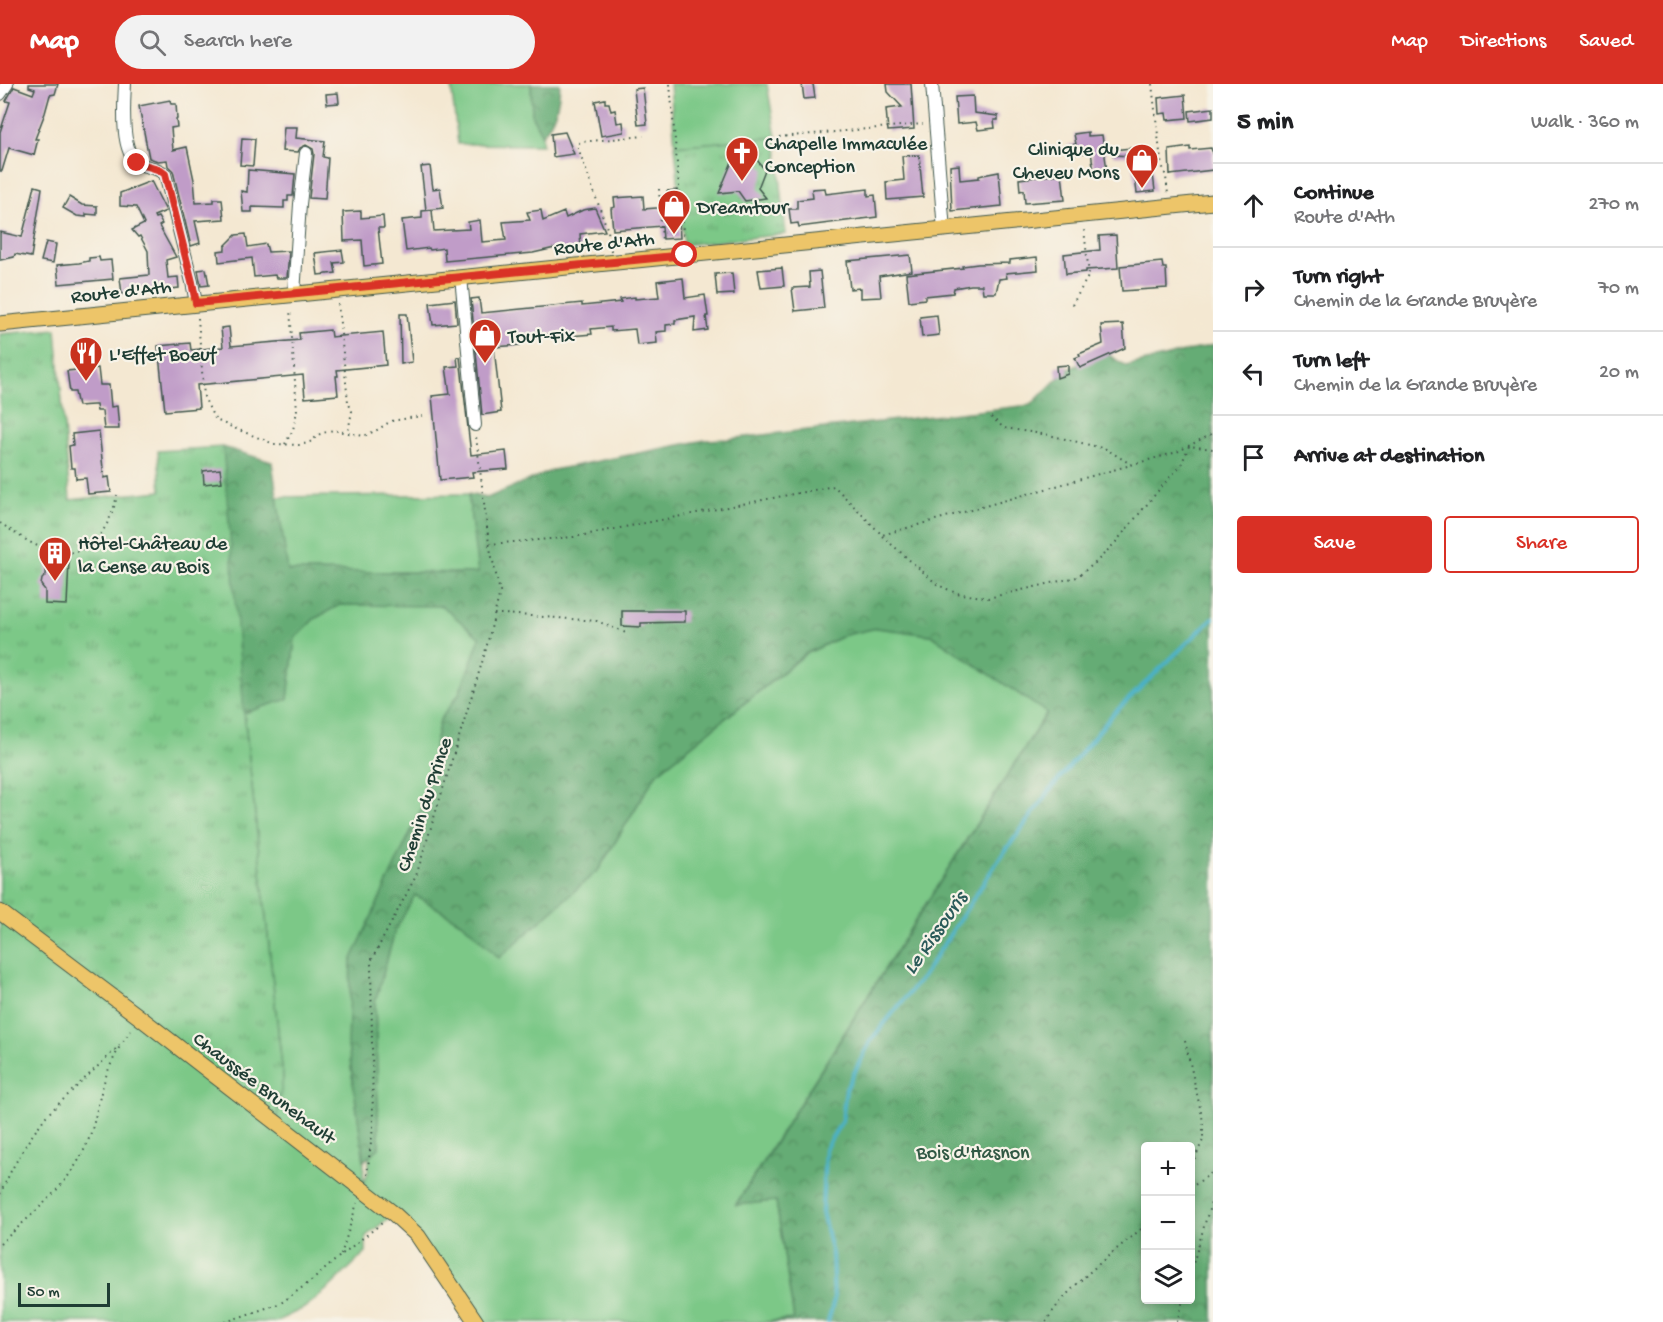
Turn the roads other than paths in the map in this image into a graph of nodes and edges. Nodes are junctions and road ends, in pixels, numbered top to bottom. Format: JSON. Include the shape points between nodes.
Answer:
{"nodes":[{"id":1,"x":7,"y":84,"type":"edge"},
{"id":2,"x":124,"y":84,"type":"edge"},
{"id":3,"x":932,"y":84,"type":"edge"},
{"id":4,"x":0,"y":94,"type":"edge"},
{"id":5,"x":306,"y":153,"type":"dead end"},
{"id":6,"x":1213,"y":202,"type":"edge"},
{"id":7,"x":944,"y":230,"type":"junction"},
{"id":8,"x":461,"y":277,"type":"junction"},
{"id":9,"x":291,"y":294,"type":"junction"},
{"id":10,"x":196,"y":303,"type":"junction"},
{"id":11,"x":0,"y":324,"type":"edge"},
{"id":12,"x":475,"y":425,"type":"road end"},
{"id":13,"x":0,"y":912,"type":"edge"},
{"id":14,"x":476,"y":1322,"type":"edge"}],
"edges":[{"from":1,"to":4,"type":"street"},
{"from":2,"to":10,"type":"street","via":[[130,154],[137,163],[158,168],[165,174]]},
{"from":3,"to":7,"type":"street"},
{"from":5,"to":9,"type":"street"},
{"from":6,"to":7,"type":"main road","name":"Route d'Ath"},
{"from":7,"to":8,"type":"main road","name":"Route d'Ath"},
{"from":8,"to":9,"type":"main road","name":"Route d'Ath"},
{"from":8,"to":12,"type":"street"},
{"from":9,"to":10,"type":"main road","name":"Route d'Ath"},
{"from":10,"to":11,"type":"main road","name":"Route d'Ath"},
{"from":13,"to":14,"type":"main road","name":"Chaussée Brunehault","via":[[394,1214],[418,1236]]}]}
